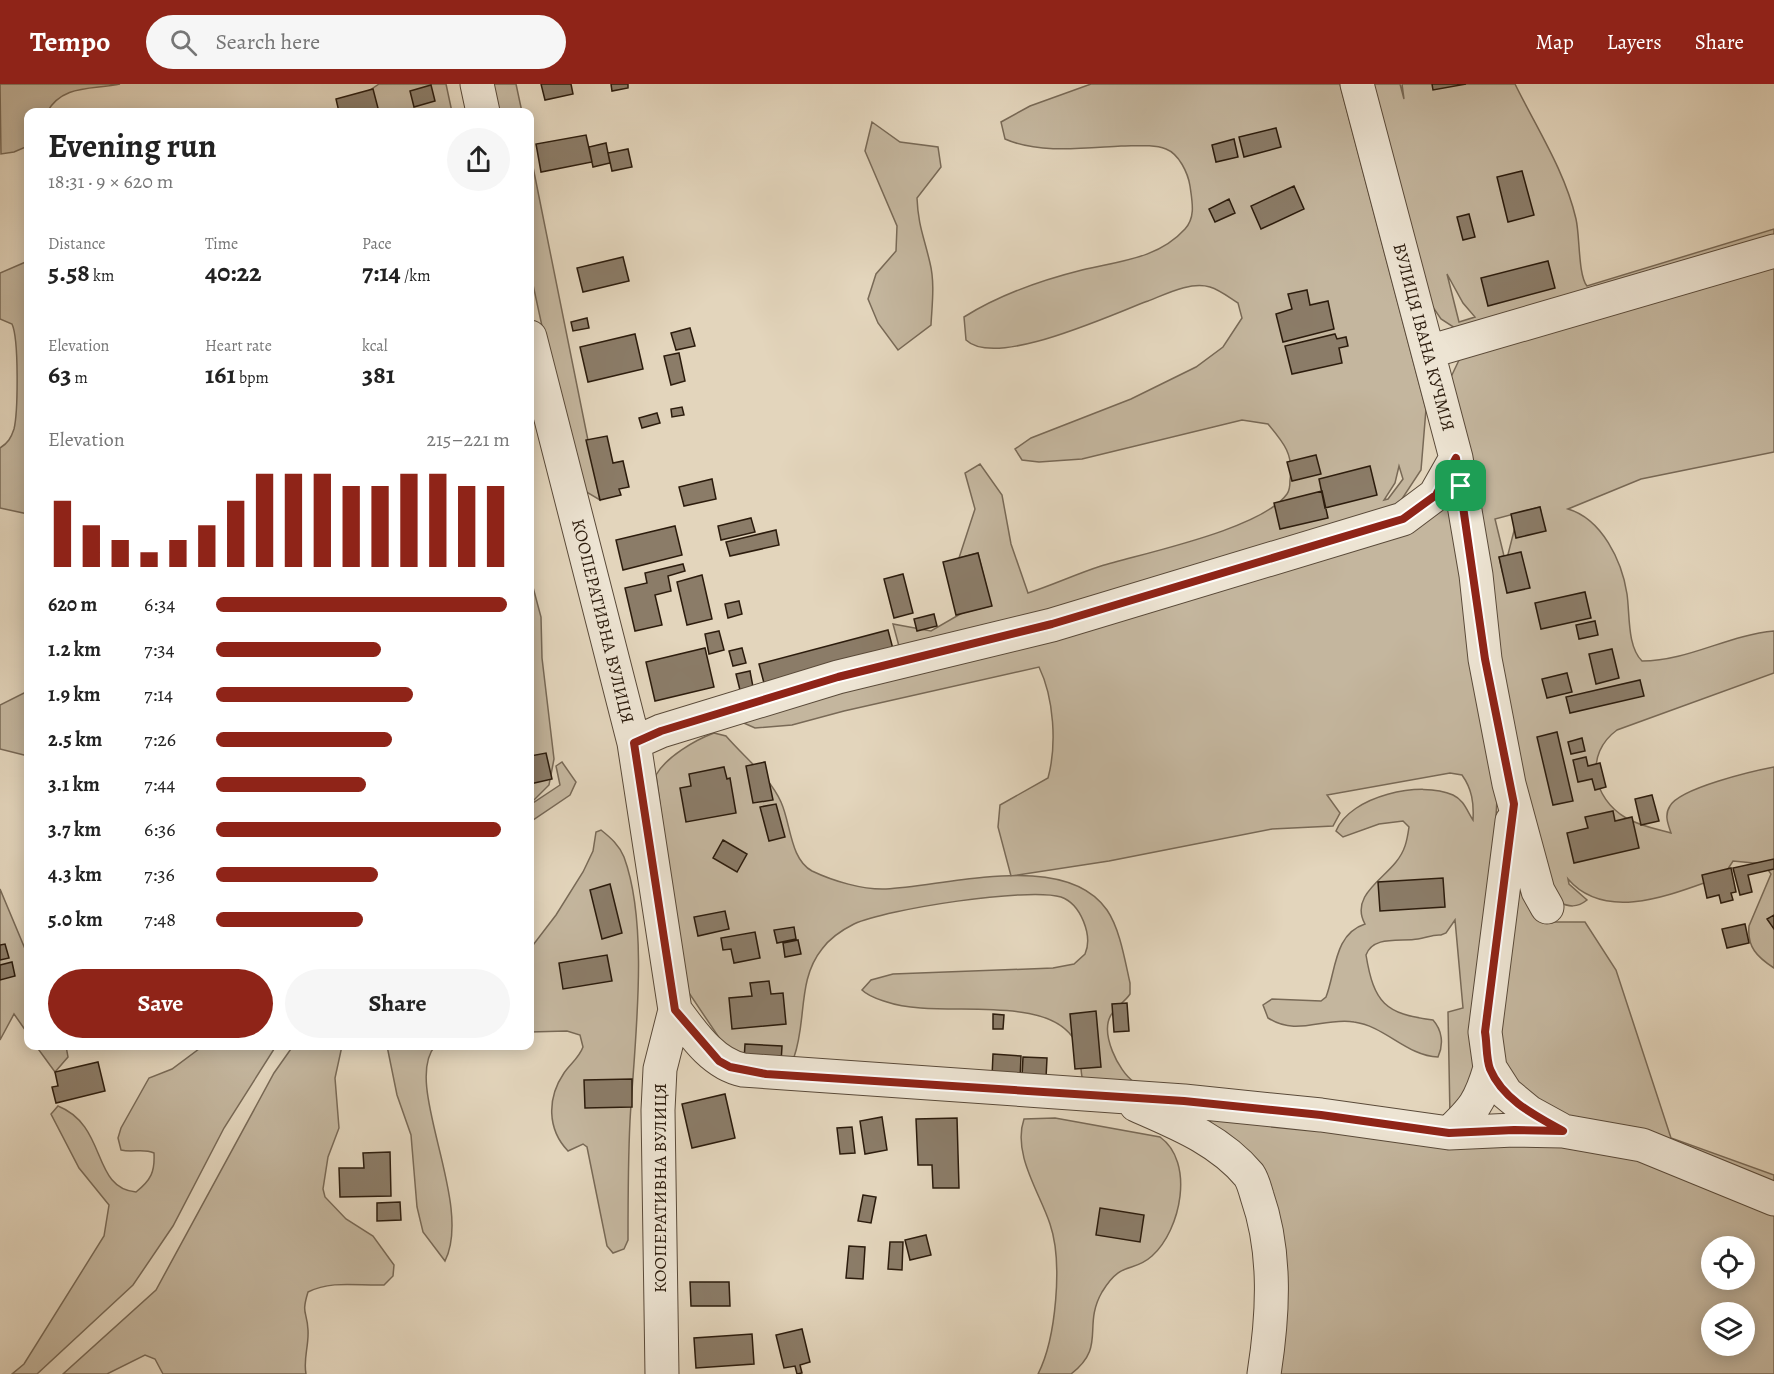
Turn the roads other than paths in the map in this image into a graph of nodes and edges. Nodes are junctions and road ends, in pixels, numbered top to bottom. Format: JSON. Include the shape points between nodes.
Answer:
{"nodes":[{"id":1,"x":477,"y":84,"type":"edge"},
{"id":2,"x":1357,"y":84,"type":"edge"},
{"id":3,"x":482,"y":108,"type":"edge"},
{"id":4,"x":1774,"y":251,"type":"edge"},
{"id":5,"x":1428,"y":352,"type":"junction"},
{"id":6,"x":534,"y":353,"type":"edge"},
{"id":7,"x":1456,"y":458,"type":"junction"},
{"id":8,"x":634,"y":743,"type":"junction"},
{"id":9,"x":1514,"y":804,"type":"junction"},
{"id":10,"x":1547,"y":907,"type":"dead end"},
{"id":11,"x":675,"y":1010,"type":"junction"},
{"id":12,"x":1490,"y":1068,"type":"junction"},
{"id":13,"x":1118,"y":1097,"type":"junction"},
{"id":14,"x":1563,"y":1131,"type":"junction"},
{"id":15,"x":1449,"y":1133,"type":"junction"},
{"id":16,"x":1774,"y":1200,"type":"edge"},
{"id":17,"x":662,"y":1374,"type":"edge"},
{"id":18,"x":1264,"y":1374,"type":"edge"}],
"edges":[{"from":1,"to":3,"type":"street"},
{"from":2,"to":5,"type":"street","name":"ВУЛИЦЯ ІВАНА КУЧМІЯ"},
{"from":4,"to":5,"type":"street"},
{"from":5,"to":7,"type":"street","name":"ВУЛИЦЯ ІВАНА КУЧМІЯ"},
{"from":6,"to":8,"type":"street","name":"КООПЕРАТИВНА ВУЛИЦЯ"},
{"from":7,"to":8,"type":"street","via":[[1436,495],[1403,519],[1052,624],[838,677],[661,731]]},
{"from":7,"to":9,"type":"street","name":"ВУЛИЦЯ ІВАНА КУЧМІЯ","via":[[1485,659]]},
{"from":8,"to":11,"type":"street","name":"КООПЕРАТИВНА ВУЛИЦЯ"},
{"from":9,"to":10,"type":"street","name":"ВУЛИЦЯ ІВАНА КУЧМІЯ","via":[[1538,891]]},
{"from":9,"to":12,"type":"street","via":[[1485,1032]]},
{"from":11,"to":13,"type":"street","via":[[719,1061],[743,1070]]},
{"from":11,"to":17,"type":"street","name":"КООПЕРАТИВНА ВУЛИЦЯ","via":[[660,1069],[658,1110]]},
{"from":12,"to":14,"type":"street","via":[[1528,1112]]},
{"from":12,"to":15,"type":"street","via":[[1482,1096]]},
{"from":13,"to":15,"type":"street","via":[[1321,1115]]},
{"from":13,"to":18,"type":"street","via":[[1202,1136],[1251,1177],[1270,1250],[1271,1293]]},
{"from":14,"to":15,"type":"street"},
{"from":14,"to":16,"type":"street","via":[[1642,1145]]}]}
